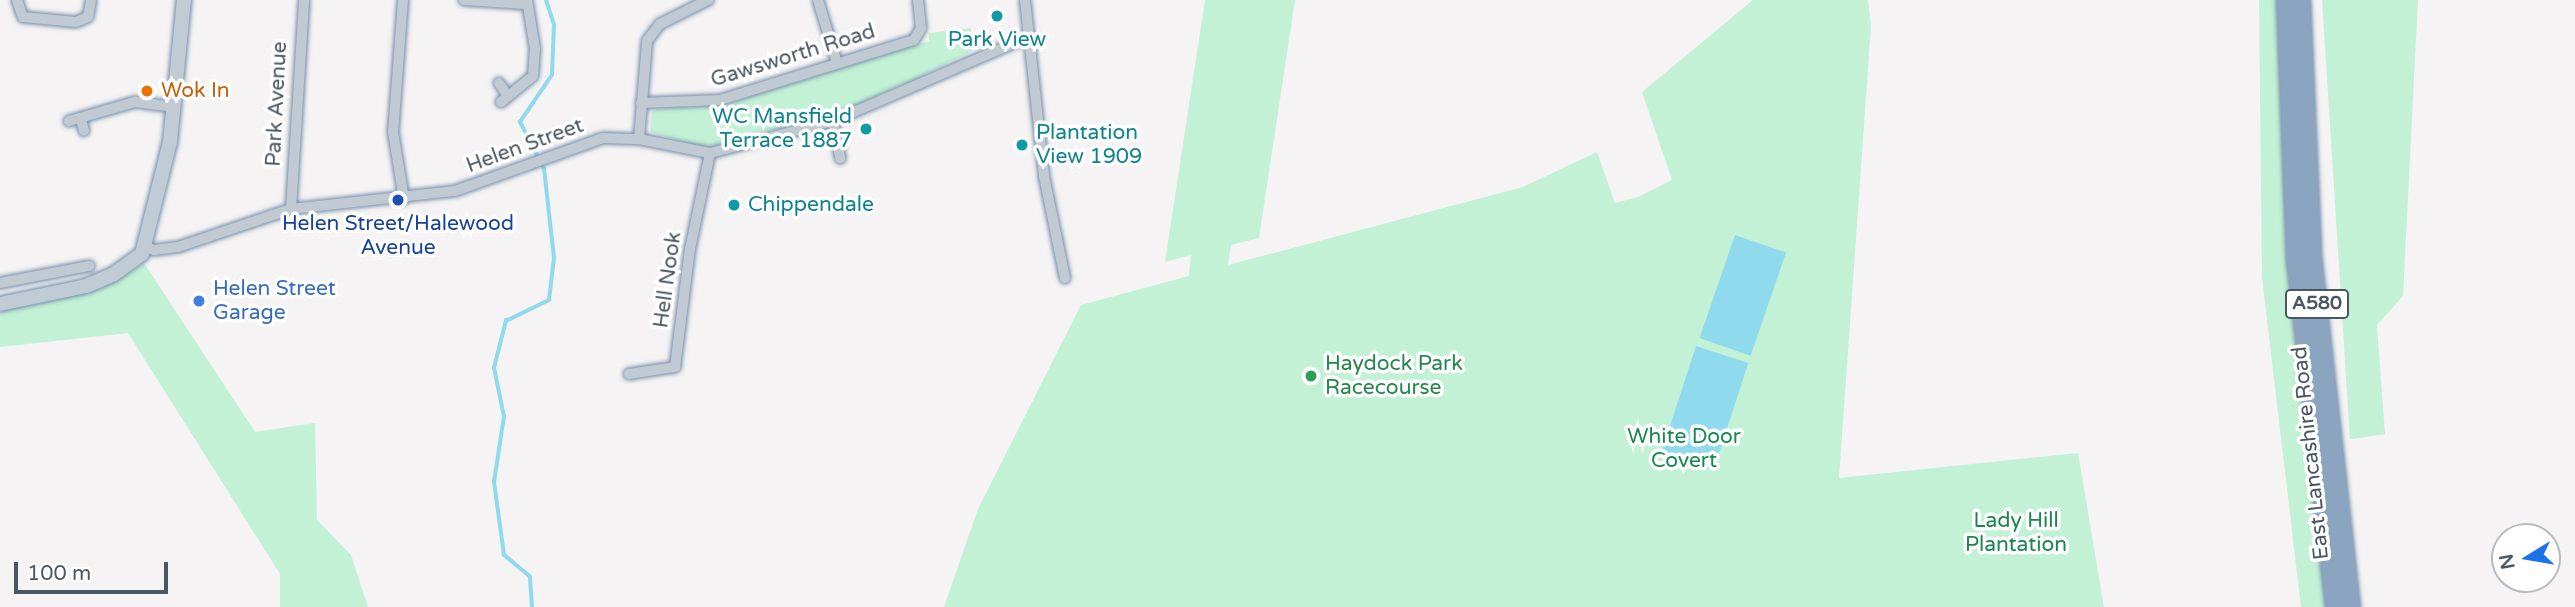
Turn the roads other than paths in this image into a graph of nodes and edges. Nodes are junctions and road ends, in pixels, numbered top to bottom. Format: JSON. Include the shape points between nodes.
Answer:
{"nodes":[{"id":1,"x":17,"y":0,"type":"edge"},
{"id":2,"x":91,"y":0,"type":"edge"},
{"id":3,"x":184,"y":0,"type":"edge"},
{"id":4,"x":304,"y":0,"type":"edge"},
{"id":5,"x":403,"y":0,"type":"edge"},
{"id":6,"x":464,"y":0,"type":"edge"},
{"id":7,"x":708,"y":0,"type":"edge"},
{"id":8,"x":818,"y":0,"type":"edge"},
{"id":9,"x":918,"y":0,"type":"edge"},
{"id":10,"x":1025,"y":0,"type":"edge"},
{"id":11,"x":2286,"y":0,"type":"edge"},
{"id":12,"x":2301,"y":0,"type":"edge"},
{"id":13,"x":527,"y":2,"type":"edge"},
{"id":14,"x":1030,"y":36,"type":"junction"},
{"id":15,"x":836,"y":63,"type":"junction"},
{"id":16,"x":499,"y":83,"type":"dead end"},
{"id":17,"x":640,"y":103,"type":"junction"},
{"id":18,"x":175,"y":107,"type":"junction"},
{"id":19,"x":81,"y":118,"type":"junction"},
{"id":20,"x":69,"y":121,"type":"dead end"},
{"id":21,"x":833,"y":121,"type":"junction"},
{"id":22,"x":84,"y":131,"type":"dead end"},
{"id":23,"x":639,"y":139,"type":"junction"},
{"id":24,"x":710,"y":153,"type":"junction"},
{"id":25,"x":840,"y":158,"type":"dead end"},
{"id":26,"x":404,"y":199,"type":"junction"},
{"id":27,"x":291,"y":209,"type":"junction"},
{"id":28,"x":144,"y":246,"type":"junction"},
{"id":29,"x":89,"y":266,"type":"dead end"},
{"id":30,"x":1065,"y":278,"type":"dead end"},
{"id":31,"x":0,"y":283,"type":"edge"},
{"id":32,"x":0,"y":304,"type":"edge"},
{"id":33,"x":629,"y":374,"type":"dead end"},
{"id":34,"x":2335,"y":607,"type":"edge"},
{"id":35,"x":2351,"y":607,"type":"edge"}],
"edges":[{"from":1,"to":2,"type":"street","via":[[23,17],[76,22],[88,17]]},
{"from":3,"to":18,"type":"street"},
{"from":4,"to":27,"type":"street","name":"Park Avenue"},
{"from":5,"to":26,"type":"street","via":[[393,145]]},
{"from":6,"to":13,"type":"street"},
{"from":7,"to":17,"type":"street","via":[[652,31],[644,53]]},
{"from":8,"to":15,"type":"street"},
{"from":9,"to":15,"type":"street","name":"Gawsworth Road","via":[[921,28],[914,40]]},
{"from":10,"to":14,"type":"street"},
{"from":11,"to":34,"type":"highway","name":"East Lancashire Road","number":"A580","via":[[2296,259]]},
{"from":12,"to":35,"type":"highway","name":"East Lancashire Road","number":"A580","via":[[2312,255]]},
{"from":13,"to":16,"type":"street","via":[[536,64],[533,76],[505,99]]},
{"from":14,"to":21,"type":"street","name":"Helen Street"},
{"from":14,"to":30,"type":"street","via":[[1044,176]]},
{"from":15,"to":17,"type":"street","name":"Gawsworth Road","via":[[720,100]]},
{"from":17,"to":23,"type":"street"},
{"from":18,"to":19,"type":"street","via":[[135,102]]},
{"from":18,"to":28,"type":"street","via":[[163,177]]},
{"from":19,"to":20,"type":"street"},
{"from":19,"to":22,"type":"street"},
{"from":21,"to":24,"type":"street","name":"Helen Street"},
{"from":21,"to":25,"type":"street"},
{"from":23,"to":24,"type":"street","name":"Helen Street"},
{"from":23,"to":26,"type":"street","name":"Helen Street","via":[[603,138],[455,191]]},
{"from":24,"to":33,"type":"street","name":"Hell Nook","via":[[690,249],[675,367]]},
{"from":26,"to":27,"type":"street","name":"Helen Street"},
{"from":27,"to":28,"type":"street","name":"Helen Street","via":[[178,247],[154,250]]},
{"from":28,"to":32,"type":"street","via":[[135,261],[93,284]]},
{"from":29,"to":31,"type":"street"}]}
